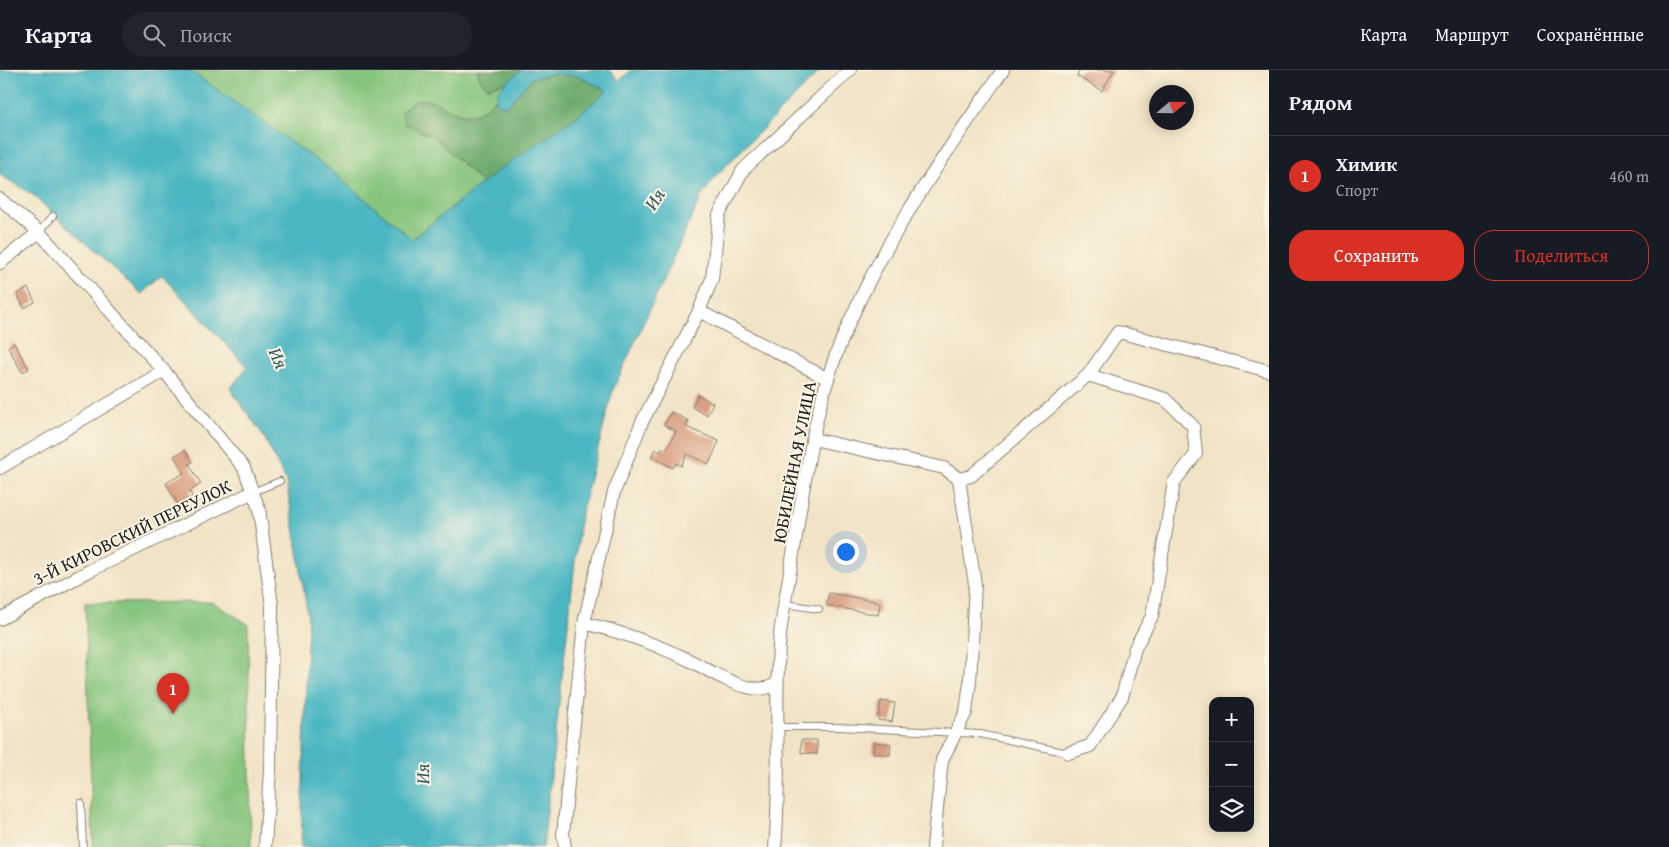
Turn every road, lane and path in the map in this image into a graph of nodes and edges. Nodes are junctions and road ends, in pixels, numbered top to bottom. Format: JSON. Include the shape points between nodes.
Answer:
{"nodes":[{"id":1,"x":850,"y":70,"type":"edge"},
{"id":2,"x":1003,"y":70,"type":"edge"},
{"id":3,"x":0,"y":199,"type":"edge"},
{"id":4,"x":53,"y":216,"type":"dead end"},
{"id":5,"x":39,"y":232,"type":"junction"},
{"id":6,"x":0,"y":263,"type":"edge"},
{"id":7,"x":699,"y":312,"type":"junction"},
{"id":8,"x":164,"y":371,"type":"junction"},
{"id":9,"x":1269,"y":371,"type":"edge"},
{"id":10,"x":1088,"y":375,"type":"junction"},
{"id":11,"x":828,"y":379,"type":"junction"},
{"id":12,"x":813,"y":439,"type":"junction"},
{"id":13,"x":0,"y":468,"type":"edge"},
{"id":14,"x":959,"y":479,"type":"junction"},
{"id":15,"x":280,"y":481,"type":"dead end"},
{"id":16,"x":253,"y":492,"type":"junction"},
{"id":17,"x":785,"y":604,"type":"junction"},
{"id":18,"x":819,"y":609,"type":"dead end"},
{"id":19,"x":0,"y":619,"type":"edge"},
{"id":20,"x":584,"y":623,"type":"junction"},
{"id":21,"x":777,"y":684,"type":"junction"},
{"id":22,"x":777,"y":727,"type":"junction"},
{"id":23,"x":956,"y":733,"type":"junction"},
{"id":24,"x":1068,"y":753,"type":"joint"},
{"id":25,"x":81,"y":803,"type":"dead end"},
{"id":26,"x":83,"y":847,"type":"edge"},
{"id":27,"x":265,"y":847,"type":"edge"},
{"id":28,"x":565,"y":847,"type":"edge"},
{"id":29,"x":773,"y":847,"type":"edge"},
{"id":30,"x":933,"y":847,"type":"edge"}],
"edges":[{"from":1,"to":7,"type":"street","via":[[743,170],[719,215],[712,279]]},
{"from":2,"to":11,"type":"street","name":"ЮБИЛЕЙНАЯ УЛИЦА","via":[[884,251],[848,326]]},
{"from":3,"to":5,"type":"street"},
{"from":4,"to":5,"type":"lane"},
{"from":5,"to":6,"type":"street"},
{"from":5,"to":8,"type":"street"},
{"from":7,"to":11,"type":"street"},
{"from":7,"to":20,"type":"street","via":[[642,422],[614,492]]},
{"from":8,"to":13,"type":"street"},
{"from":8,"to":16,"type":"street","via":[[244,468]]},
{"from":9,"to":10,"type":"street","via":[[1118,332]]},
{"from":10,"to":14,"type":"street","via":[[977,473]]},
{"from":10,"to":24,"type":"street","via":[[1165,399],[1193,426],[1196,454],[1174,482],[1152,616],[1135,648],[1122,697],[1090,746]]},
{"from":11,"to":12,"type":"street","name":"ЮБИЛЕЙНАЯ УЛИЦА"},
{"from":12,"to":14,"type":"street","via":[[944,468]]},
{"from":12,"to":17,"type":"street","name":"ЮБИЛЕЙНАЯ УЛИЦА"},
{"from":14,"to":23,"type":"street","via":[[975,600],[968,704]]},
{"from":15,"to":16,"type":"lane"},
{"from":16,"to":19,"type":"street","name":"3-Й КИРОВСКИЙ ПЕРЕУЛОК","via":[[88,571]]},
{"from":16,"to":27,"type":"street","via":[[259,509],[272,606],[270,770]]},
{"from":17,"to":18,"type":"lane"},
{"from":17,"to":21,"type":"street","name":"ЮБИЛЕЙНАЯ УЛИЦА"},
{"from":20,"to":21,"type":"street","via":[[632,636],[680,655],[748,688],[765,690]]},
{"from":20,"to":28,"type":"street"},
{"from":21,"to":22,"type":"street","name":"ЮБИЛЕЙНАЯ УЛИЦА"},
{"from":22,"to":23,"type":"lane"},
{"from":22,"to":29,"type":"street","name":"ЮБИЛЕЙНАЯ УЛИЦА"},
{"from":23,"to":24,"type":"lane","via":[[991,736]]},
{"from":23,"to":30,"type":"street","via":[[942,760]]},
{"from":25,"to":26,"type":"lane"}]}
